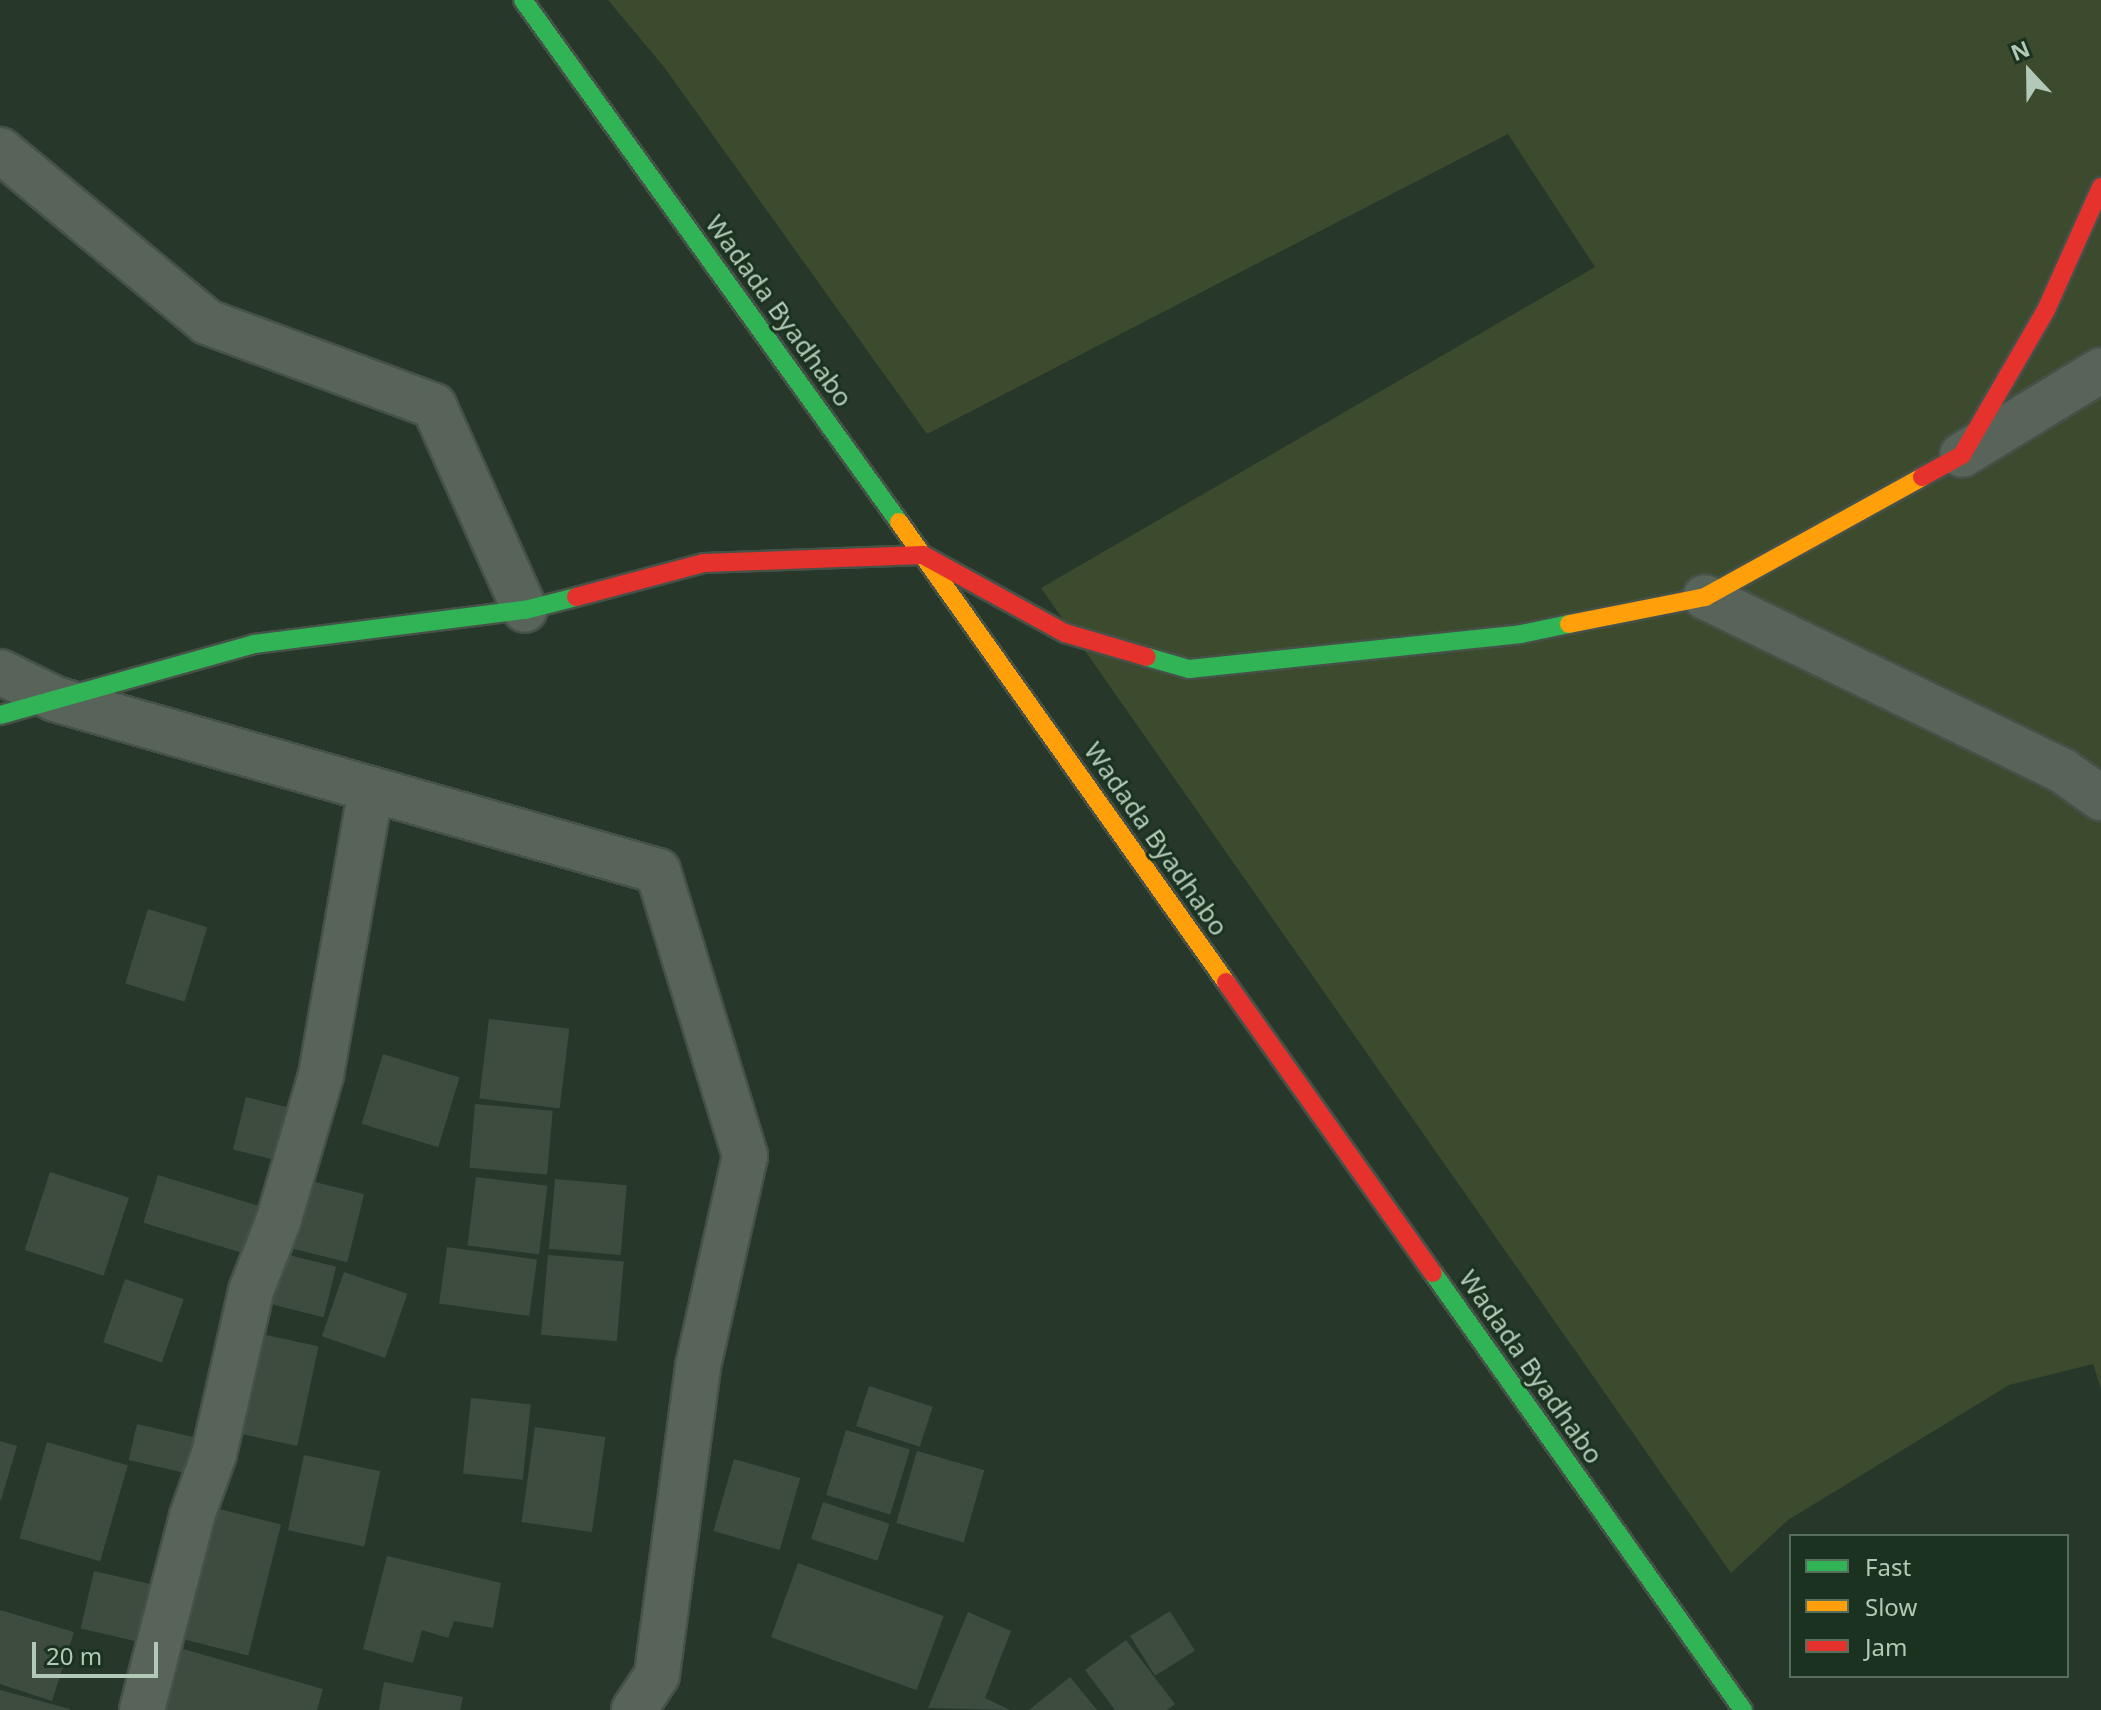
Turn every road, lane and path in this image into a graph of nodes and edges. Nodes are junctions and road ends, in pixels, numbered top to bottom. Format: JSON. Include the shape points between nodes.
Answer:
{"nodes":[{"id":1,"x":523,"y":0,"type":"edge"},
{"id":2,"x":0,"y":150,"type":"edge"},
{"id":3,"x":2101,"y":187,"type":"edge"},
{"id":4,"x":2101,"y":370,"type":"edge"},
{"id":5,"x":1962,"y":455,"type":"junction"},
{"id":6,"x":923,"y":555,"type":"junction"},
{"id":7,"x":1705,"y":597,"type":"junction"},
{"id":8,"x":525,"y":610,"type":"junction"},
{"id":9,"x":0,"y":672,"type":"edge"},
{"id":10,"x":55,"y":699,"type":"junction"},
{"id":11,"x":0,"y":715,"type":"edge"},
{"id":12,"x":371,"y":789,"type":"junction"},
{"id":13,"x":2101,"y":798,"type":"edge"},
{"id":14,"x":142,"y":1710,"type":"edge"},
{"id":15,"x":634,"y":1710,"type":"edge"},
{"id":16,"x":1743,"y":1710,"type":"edge"}],
"edges":[{"from":1,"to":6,"type":"street","name":"Wadada Byadhabo"},
{"from":2,"to":8,"type":"street","via":[[207,322],[434,406]]},
{"from":3,"to":5,"type":"street","via":[[2046,310]]},
{"from":4,"to":5,"type":"street"},
{"from":5,"to":7,"type":"street"},
{"from":6,"to":7,"type":"street","via":[[1065,633],[1189,669],[1521,634]]},
{"from":6,"to":8,"type":"street","via":[[704,563]]},
{"from":6,"to":16,"type":"street","name":"Wadada Byadhabo"},
{"from":7,"to":13,"type":"street","via":[[2063,771]]},
{"from":8,"to":10,"type":"street","via":[[254,644]]},
{"from":9,"to":10,"type":"street"},
{"from":10,"to":11,"type":"street"},
{"from":10,"to":12,"type":"street"},
{"from":12,"to":14,"type":"street","via":[[321,1075],[279,1219],[251,1291],[214,1454],[192,1516]]},
{"from":12,"to":15,"type":"street","via":[[658,871],[745,1156],[698,1367],[657,1675]]}]}
